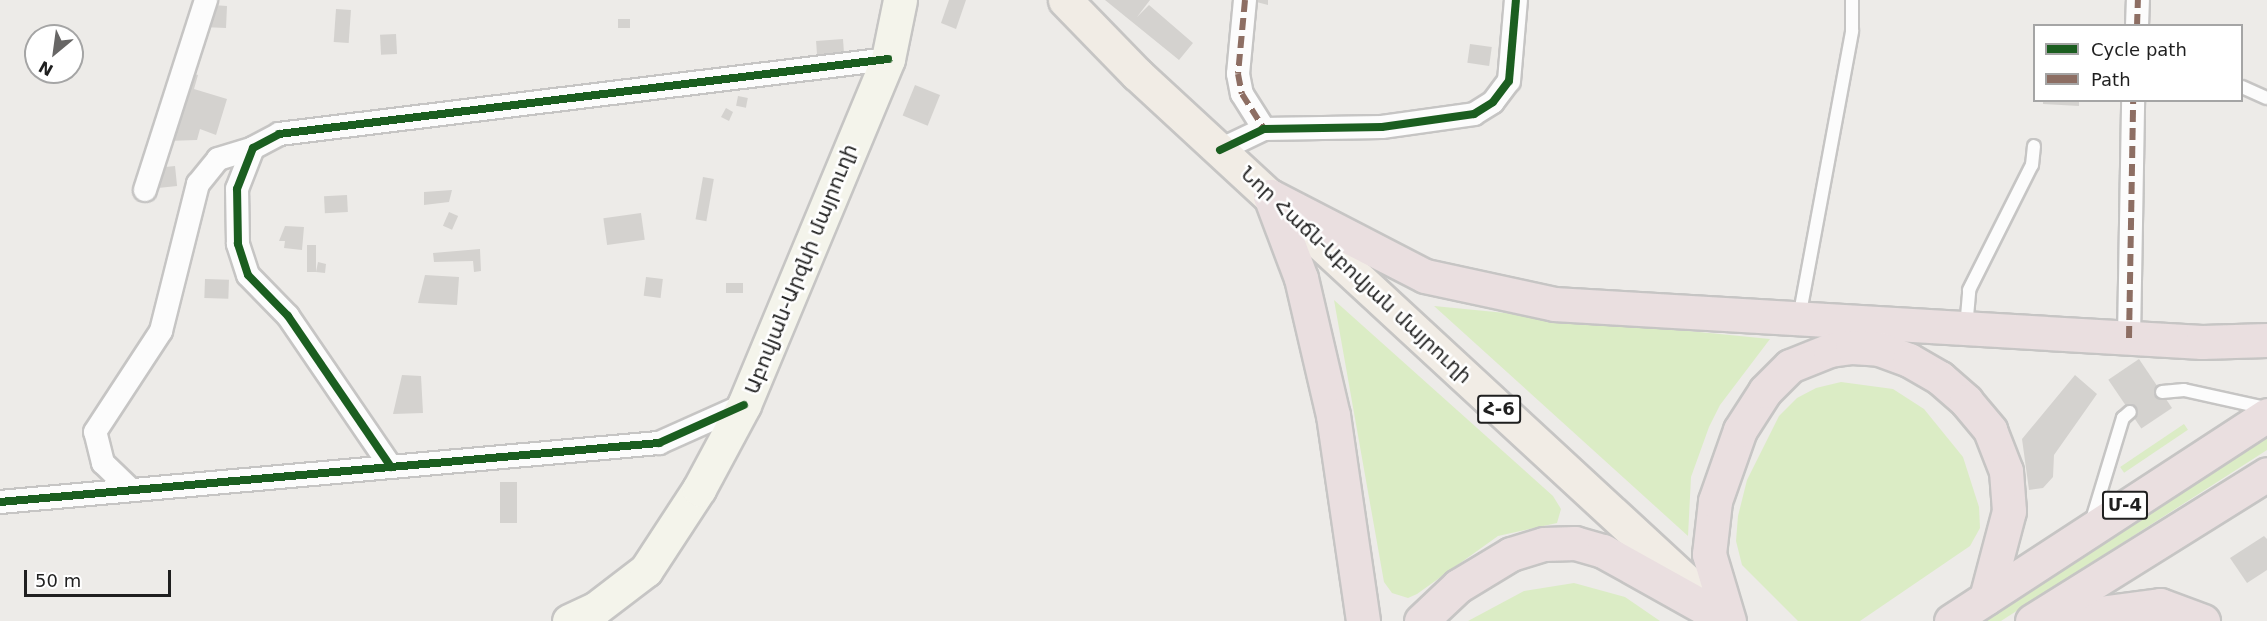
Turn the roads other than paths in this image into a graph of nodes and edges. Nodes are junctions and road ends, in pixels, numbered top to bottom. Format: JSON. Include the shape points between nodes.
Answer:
{"nodes":[{"id":1,"x":206,"y":0,"type":"edge"},
{"id":2,"x":900,"y":0,"type":"edge"},
{"id":3,"x":1065,"y":0,"type":"edge"},
{"id":4,"x":1245,"y":0,"type":"edge"},
{"id":5,"x":1516,"y":0,"type":"edge"},
{"id":6,"x":1852,"y":0,"type":"edge"},
{"id":7,"x":2138,"y":0,"type":"edge"},
{"id":8,"x":2137,"y":24,"type":"edge"},
{"id":9,"x":888,"y":59,"type":"junction"},
{"id":10,"x":2243,"y":88,"type":"edge"},
{"id":11,"x":2267,"y":98,"type":"edge"},
{"id":12,"x":2133,"y":102,"type":"edge"},
{"id":13,"x":1264,"y":129,"type":"junction"},
{"id":14,"x":2034,"y":146,"type":"dead end"},
{"id":15,"x":253,"y":148,"type":"junction"},
{"id":16,"x":1220,"y":150,"type":"junction"},
{"id":17,"x":145,"y":190,"type":"dead end"},
{"id":18,"x":1270,"y":196,"type":"junction"},
{"id":19,"x":1799,"y":320,"type":"junction"},
{"id":20,"x":1966,"y":329,"type":"junction"},
{"id":21,"x":2129,"y":338,"type":"junction"},
{"id":22,"x":2267,"y":340,"type":"edge"},
{"id":23,"x":2162,"y":392,"type":"dead end"},
{"id":24,"x":744,"y":405,"type":"junction"},
{"id":25,"x":2267,"y":409,"type":"edge"},
{"id":26,"x":2130,"y":412,"type":"dead end"},
{"id":27,"x":2267,"y":415,"type":"edge"},
{"id":28,"x":391,"y":467,"type":"junction"},
{"id":29,"x":2267,"y":474,"type":"edge"},
{"id":30,"x":131,"y":490,"type":"junction"},
{"id":31,"x":0,"y":502,"type":"edge"},
{"id":32,"x":2089,"y":528,"type":"junction"},
{"id":33,"x":1986,"y":598,"type":"junction"},
{"id":34,"x":569,"y":621,"type":"edge"},
{"id":35,"x":1364,"y":621,"type":"edge"},
{"id":36,"x":1421,"y":621,"type":"edge"},
{"id":37,"x":1728,"y":621,"type":"edge"},
{"id":38,"x":1951,"y":621,"type":"edge"},
{"id":39,"x":2032,"y":621,"type":"edge"},
{"id":40,"x":2038,"y":621,"type":"edge"},
{"id":41,"x":2203,"y":621,"type":"edge"}],
"edges":[{"from":1,"to":17,"type":"street"},
{"from":2,"to":9,"type":"main road","name":"Աբովյան-Արզնի մայրուղի"},
{"from":3,"to":16,"type":"main road","name":"Նոր Հաճն-Աբովյան մայրուղի","number":"Հ-6","via":[[1137,74]]},
{"from":4,"to":13,"type":"street","via":[[1238,74],[1242,94]]},
{"from":5,"to":13,"type":"street","via":[[1509,81],[1493,102],[1474,114],[1382,127]]},
{"from":6,"to":19,"type":"lane","via":[[1852,31]]},
{"from":7,"to":8,"type":"street"},
{"from":9,"to":15,"type":"street","via":[[279,134]]},
{"from":9,"to":24,"type":"main road","name":"Աբովյան-Արզնի մայրուղի"},
{"from":10,"to":11,"type":"lane"},
{"from":12,"to":21,"type":"street"},
{"from":13,"to":16,"type":"street"},
{"from":14,"to":20,"type":"lane","via":[[2032,165],[1969,290]]},
{"from":15,"to":28,"type":"street","via":[[237,189],[238,244],[248,275],[288,316]]},
{"from":15,"to":30,"type":"street","via":[[218,159],[198,184],[161,331],[95,432],[103,463]]},
{"from":16,"to":18,"type":"main road","name":"Նոր Հաճն-Աբովյան մայրուղի","number":"Հ-6"},
{"from":18,"to":19,"type":"highway","via":[[1425,276],[1554,304]]},
{"from":18,"to":35,"type":"highway","via":[[1301,278],[1333,415]]},
{"from":18,"to":37,"type":"main road","name":"Նոր Հաճն-Աբովյան մայրուղի","number":"Հ-6"},
{"from":19,"to":20,"type":"highway"},
{"from":20,"to":21,"type":"highway"},
{"from":21,"to":22,"type":"highway"},
{"from":23,"to":25,"type":"lane","via":[[2184,390]]},
{"from":24,"to":28,"type":"street","via":[[659,443]]},
{"from":24,"to":34,"type":"main road","name":"Աբովյան-Արզնի մայրուղի","via":[[699,489],[646,570],[595,609]]},
{"from":26,"to":32,"type":"lane","via":[[2123,418]]},
{"from":27,"to":32,"type":"highway","number":"Մ-4"},
{"from":28,"to":30,"type":"street"},
{"from":29,"to":39,"type":"highway","number":"Մ-4"},
{"from":30,"to":31,"type":"street"},
{"from":32,"to":33,"type":"highway","number":"Մ-4"},
{"from":33,"to":37,"type":"highway","via":[[2009,511],[2006,471],[1990,430],[1940,378],[1879,349],[1852,347],[1830,350],[1790,366],[1766,391],[1740,430],[1715,501],[1709,554]]},
{"from":33,"to":38,"type":"highway","number":"Մ-4"},
{"from":36,"to":37,"type":"highway","via":[[1458,586],[1511,554],[1544,544],[1575,543],[1603,551]]},
{"from":40,"to":41,"type":"highway","via":[[2160,605]]}]}
